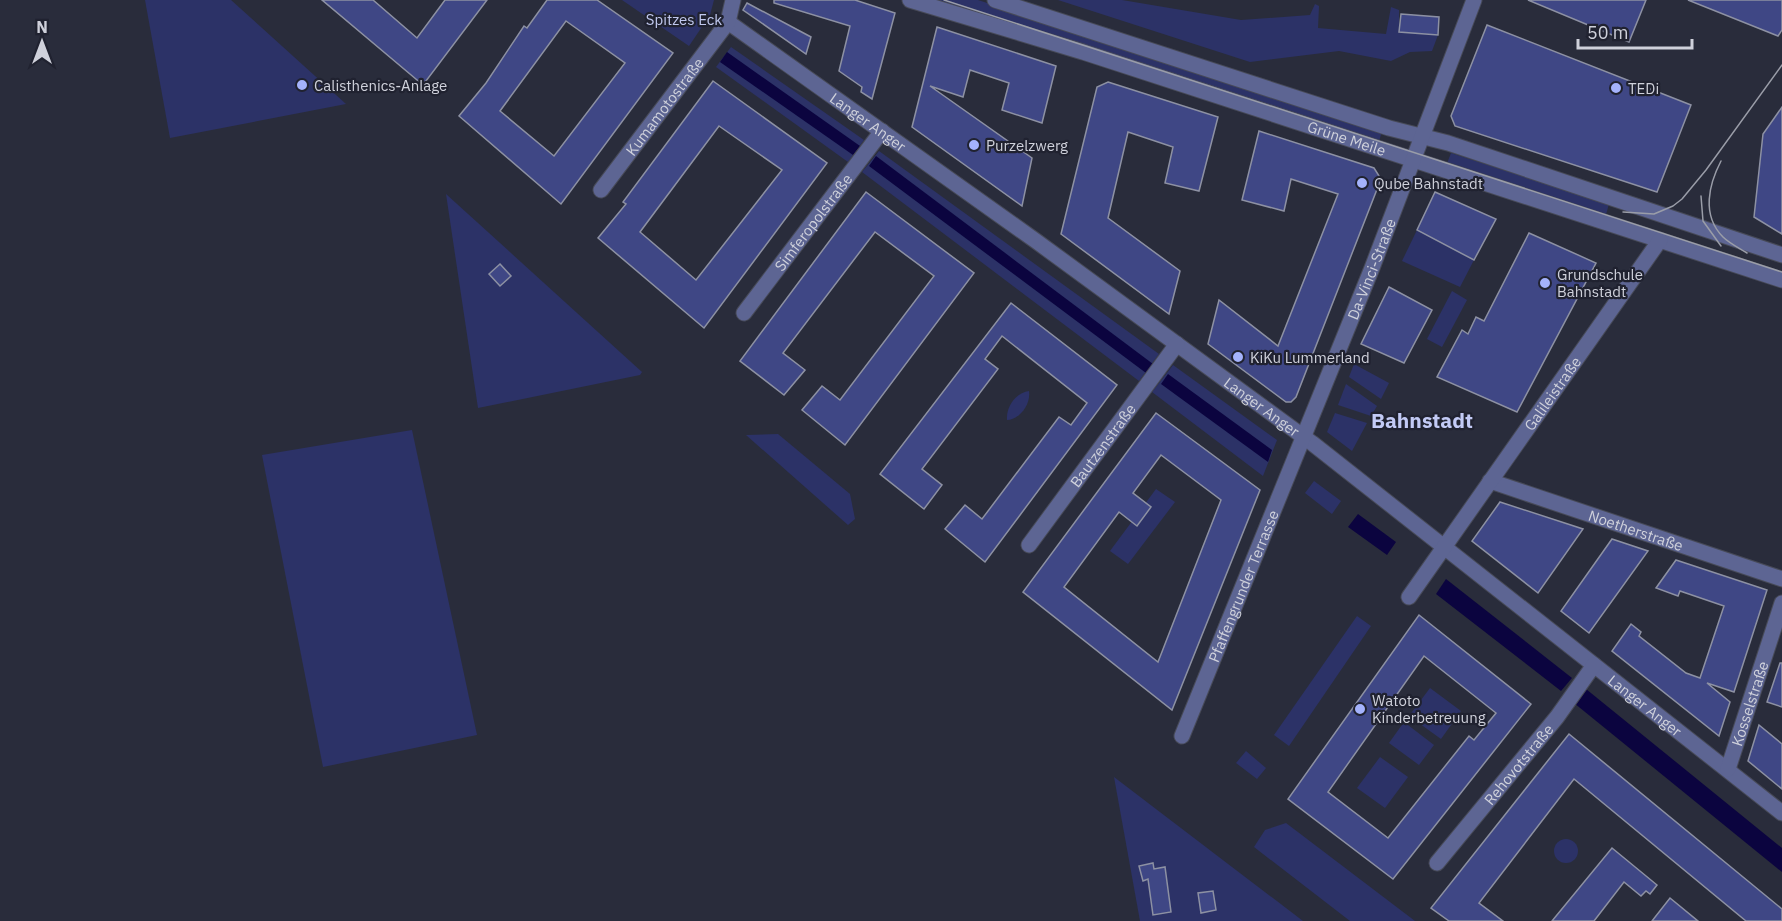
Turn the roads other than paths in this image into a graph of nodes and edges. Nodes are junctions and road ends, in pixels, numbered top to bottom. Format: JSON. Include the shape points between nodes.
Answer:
{"nodes":[{"id":1,"x":733,"y":0,"type":"edge"},
{"id":2,"x":910,"y":0,"type":"edge"},
{"id":3,"x":995,"y":0,"type":"edge"},
{"id":4,"x":1474,"y":0,"type":"edge"},
{"id":5,"x":728,"y":22,"type":"junction"},
{"id":6,"x":882,"y":131,"type":"junction"},
{"id":7,"x":1422,"y":138,"type":"junction"},
{"id":8,"x":1413,"y":159,"type":"junction"},
{"id":9,"x":601,"y":190,"type":"dead end"},
{"id":10,"x":1660,"y":240,"type":"junction"},
{"id":11,"x":1782,"y":255,"type":"edge"},
{"id":12,"x":1782,"y":280,"type":"edge"},
{"id":13,"x":744,"y":313,"type":"dead end"},
{"id":14,"x":1177,"y":344,"type":"junction"},
{"id":15,"x":1303,"y":436,"type":"junction"},
{"id":16,"x":1490,"y":481,"type":"junction"},
{"id":17,"x":1029,"y":545,"type":"dead end"},
{"id":18,"x":1445,"y":546,"type":"junction"},
{"id":19,"x":1782,"y":579,"type":"edge"},
{"id":20,"x":1409,"y":597,"type":"dead end"},
{"id":21,"x":1782,"y":603,"type":"edge"},
{"id":22,"x":1594,"y":664,"type":"junction"},
{"id":23,"x":1182,"y":736,"type":"dead end"},
{"id":24,"x":1728,"y":769,"type":"junction"},
{"id":25,"x":1782,"y":813,"type":"edge"},
{"id":26,"x":1437,"y":863,"type":"dead end"}],
"edges":[{"from":1,"to":5,"type":"street"},
{"from":2,"to":8,"type":"street","name":"Grüne Meile"},
{"from":3,"to":7,"type":"street","name":"Grüne Meile"},
{"from":4,"to":7,"type":"street","name":"Da-Vinci-Straße"},
{"from":5,"to":6,"type":"street","name":"Langer Anger"},
{"from":5,"to":9,"type":"street","name":"Kumamotostraße"},
{"from":6,"to":13,"type":"street","name":"Simferopolstraße"},
{"from":6,"to":14,"type":"street","name":"Langer Anger"},
{"from":7,"to":8,"type":"street","name":"Da-Vinci-Straße"},
{"from":7,"to":11,"type":"street","name":"Grüne Meile","via":[[1448,143]]},
{"from":8,"to":10,"type":"street","name":"Grüne Meile"},
{"from":8,"to":15,"type":"street","name":"Da-Vinci-Straße"},
{"from":10,"to":12,"type":"street","name":"Grüne Meile"},
{"from":10,"to":16,"type":"street","name":"Galileistraße"},
{"from":14,"to":15,"type":"street","name":"Langer Anger"},
{"from":14,"to":17,"type":"street","name":"Bautzenstraße"},
{"from":15,"to":18,"type":"street","name":"Langer Anger"},
{"from":15,"to":23,"type":"street","name":"Pfaffengrunder Terrasse"},
{"from":16,"to":18,"type":"street","name":"Galileistraße"},
{"from":16,"to":19,"type":"street","name":"Noetherstraße"},
{"from":18,"to":20,"type":"street"},
{"from":18,"to":22,"type":"street","name":"Langer Anger"},
{"from":21,"to":24,"type":"street","name":"Kosselstraße"},
{"from":22,"to":24,"type":"street","name":"Langer Anger"},
{"from":22,"to":26,"type":"street","name":"Rehovotstraße","via":[[1557,717]]},
{"from":24,"to":25,"type":"street","name":"Langer Anger"}]}
